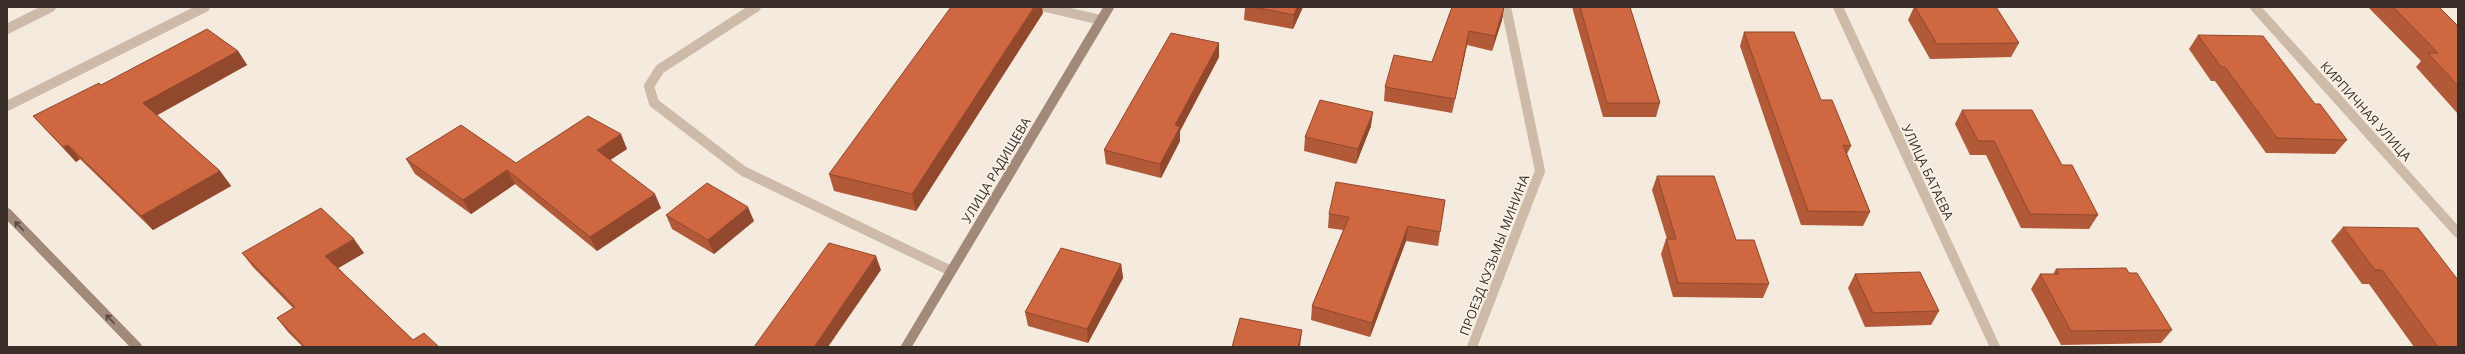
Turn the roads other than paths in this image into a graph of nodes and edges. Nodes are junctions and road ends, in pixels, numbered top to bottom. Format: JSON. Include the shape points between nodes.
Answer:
{"nodes":[{"id":1,"x":51,"y":7,"type":"edge"},
{"id":2,"x":205,"y":7,"type":"edge"},
{"id":3,"x":756,"y":7,"type":"edge"},
{"id":4,"x":1045,"y":7,"type":"edge"},
{"id":5,"x":1109,"y":7,"type":"edge"},
{"id":6,"x":1506,"y":7,"type":"edge"},
{"id":7,"x":1838,"y":7,"type":"edge"},
{"id":8,"x":2256,"y":7,"type":"edge"},
{"id":9,"x":1101,"y":20,"type":"junction"},
{"id":10,"x":7,"y":29,"type":"edge"},
{"id":11,"x":7,"y":106,"type":"edge"},
{"id":12,"x":7,"y":213,"type":"edge"},
{"id":13,"x":2458,"y":233,"type":"edge"},
{"id":14,"x":951,"y":271,"type":"junction"},
{"id":15,"x":137,"y":347,"type":"edge"},
{"id":16,"x":906,"y":347,"type":"edge"},
{"id":17,"x":1472,"y":347,"type":"edge"},
{"id":18,"x":1995,"y":347,"type":"edge"}],
"edges":[{"from":1,"to":10,"type":"street"},
{"from":2,"to":11,"type":"street"},
{"from":3,"to":14,"type":"street","via":[[660,69],[649,86],[654,103],[743,171]]},
{"from":4,"to":9,"type":"street"},
{"from":5,"to":9,"type":"main road","name":"УЛИЦА РАДИЩЕВА"},
{"from":6,"to":17,"type":"street","name":"ПРОЕЗД КУЗЬМЫ МИНИНА","via":[[1540,171]]},
{"from":7,"to":18,"type":"street","name":"УЛИЦА БАТАЕВА"},
{"from":8,"to":13,"type":"street","name":"КИРПИЧНАЯ УЛИЦА"},
{"from":9,"to":14,"type":"main road","name":"УЛИЦА РАДИЩЕВА"},
{"from":15,"to":12,"type":"main road","one_way":true},
{"from":14,"to":16,"type":"main road","name":"УЛИЦА РАДИЩЕВА"}]}
